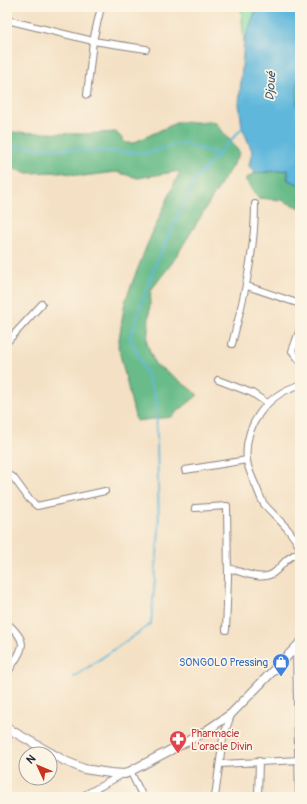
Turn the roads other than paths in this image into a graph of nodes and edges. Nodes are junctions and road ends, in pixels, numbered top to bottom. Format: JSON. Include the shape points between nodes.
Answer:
{"nodes":[{"id":1,"x":101,"y":7,"type":"edge"},
{"id":2,"x":7,"y":20,"type":"edge"},
{"id":3,"x":93,"y":41,"type":"junction"},
{"id":4,"x":146,"y":49,"type":"dead end"},
{"id":5,"x":87,"y":95,"type":"dead end"},
{"id":6,"x":255,"y":204,"type":"dead end"},
{"id":7,"x":246,"y":286,"type":"junction"},
{"id":8,"x":42,"y":304,"type":"dead end"},
{"id":9,"x":300,"y":304,"type":"edge"},
{"id":10,"x":300,"y":329,"type":"edge"},
{"id":11,"x":7,"y":342,"type":"edge"},
{"id":12,"x":232,"y":344,"type":"dead end"},
{"id":13,"x":300,"y":361,"type":"edge"},
{"id":14,"x":218,"y":380,"type":"dead end"},
{"id":15,"x":300,"y":385,"type":"edge"},
{"id":16,"x":267,"y":403,"type":"junction"},
{"id":17,"x":247,"y":460,"type":"junction"},
{"id":18,"x":185,"y":470,"type":"dead end"},
{"id":19,"x":7,"y":475,"type":"edge"},
{"id":20,"x":104,"y":491,"type":"dead end"},
{"id":21,"x":195,"y":508,"type":"dead end"},
{"id":22,"x":300,"y":548,"type":"edge"},
{"id":23,"x":300,"y":552,"type":"edge"},
{"id":24,"x":228,"y":568,"type":"junction"},
{"id":25,"x":7,"y":623,"type":"edge"},
{"id":26,"x":226,"y":630,"type":"dead end"},
{"id":27,"x":298,"y":645,"type":"edge"},
{"id":28,"x":7,"y":674,"type":"edge"},
{"id":29,"x":231,"y":714,"type":"junction"},
{"id":30,"x":7,"y":728,"type":"edge"},
{"id":31,"x":299,"y":760,"type":"edge"},
{"id":32,"x":260,"y":761,"type":"junction"},
{"id":33,"x":220,"y":764,"type":"junction"},
{"id":34,"x":128,"y":772,"type":"junction"},
{"id":35,"x":81,"y":797,"type":"edge"},
{"id":36,"x":143,"y":797,"type":"edge"},
{"id":37,"x":215,"y":797,"type":"edge"},
{"id":38,"x":258,"y":797,"type":"edge"},
{"id":39,"x":299,"y":797,"type":"edge"}],
"edges":[{"from":1,"to":3,"type":"street"},
{"from":2,"to":3,"type":"street"},
{"from":3,"to":4,"type":"street"},
{"from":3,"to":5,"type":"street"},
{"from":6,"to":7,"type":"street","via":[[255,226]]},
{"from":7,"to":9,"type":"street"},
{"from":7,"to":12,"type":"street"},
{"from":8,"to":11,"type":"street"},
{"from":10,"to":13,"type":"street","via":[[292,351]]},
{"from":14,"to":16,"type":"street","via":[[252,393]]},
{"from":15,"to":16,"type":"street","via":[[280,392]]},
{"from":16,"to":17,"type":"street","via":[[257,417],[248,442]]},
{"from":17,"to":18,"type":"street"},
{"from":17,"to":22,"type":"street","via":[[263,503],[288,528]]},
{"from":19,"to":20,"type":"street","via":[[13,476],[28,499],[37,506]]},
{"from":21,"to":24,"type":"street","via":[[227,506]]},
{"from":23,"to":24,"type":"street","via":[[264,577]]},
{"from":24,"to":26,"type":"street"},
{"from":25,"to":28,"type":"street","via":[[22,639],[23,645]]},
{"from":27,"to":29,"type":"street"},
{"from":27,"to":31,"type":"street"},
{"from":29,"to":33,"type":"street","via":[[223,738]]},
{"from":29,"to":34,"type":"street","via":[[202,733]]},
{"from":30,"to":34,"type":"street","via":[[84,769],[110,774]]},
{"from":31,"to":32,"type":"street"},
{"from":31,"to":39,"type":"street"},
{"from":32,"to":33,"type":"street"},
{"from":32,"to":38,"type":"street"},
{"from":33,"to":37,"type":"street"},
{"from":34,"to":35,"type":"street"},
{"from":34,"to":36,"type":"street"}]}
